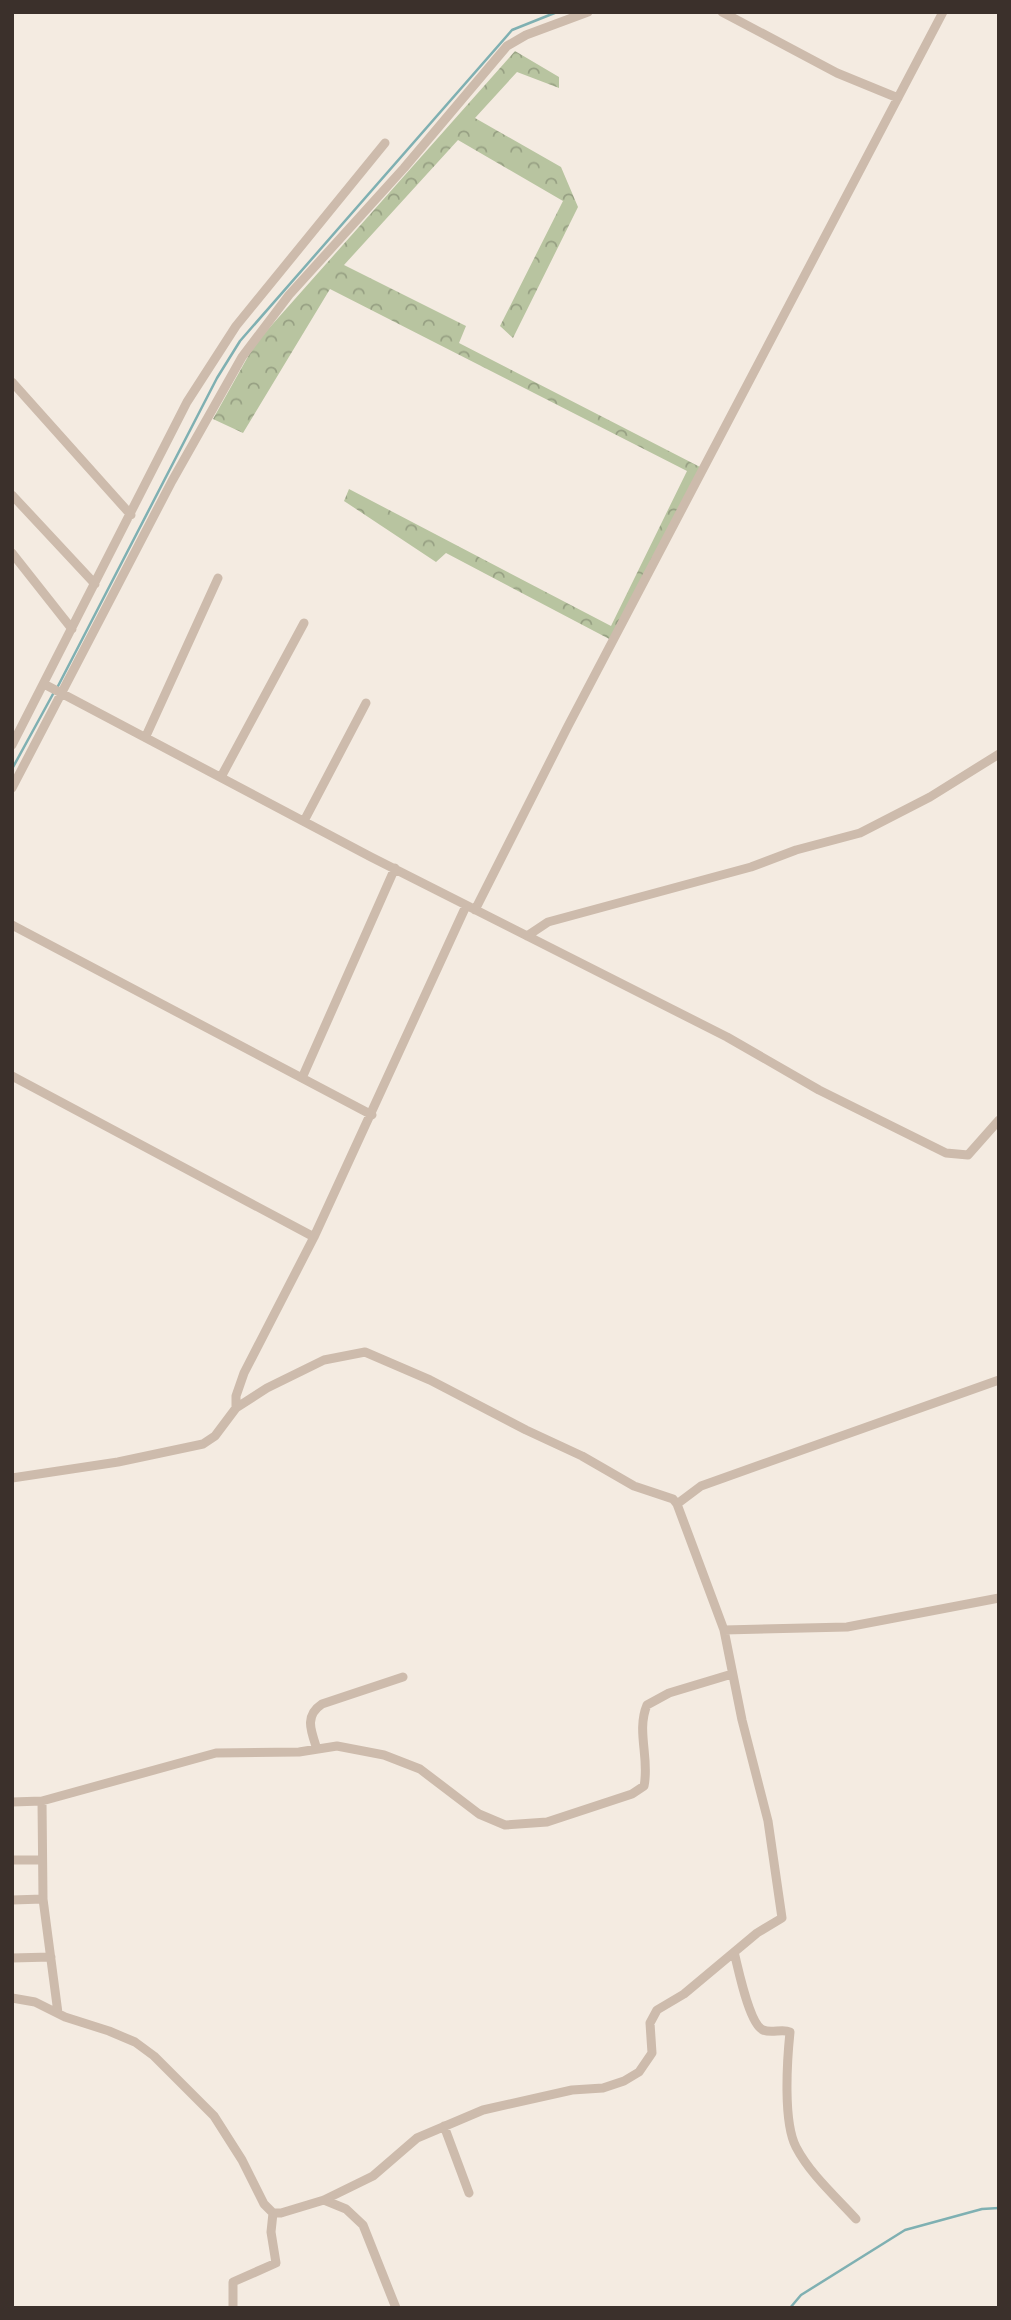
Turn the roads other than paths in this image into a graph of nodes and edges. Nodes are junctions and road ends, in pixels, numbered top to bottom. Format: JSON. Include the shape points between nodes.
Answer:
{"nodes":[{"id":1,"x":589,"y":12,"type":"edge"},
{"id":2,"x":722,"y":12,"type":"edge"},
{"id":3,"x":943,"y":12,"type":"edge"},
{"id":4,"x":898,"y":98,"type":"junction"},
{"id":5,"x":384,"y":143,"type":"dead end"},
{"id":6,"x":12,"y":382,"type":"edge"},
{"id":7,"x":12,"y":495,"type":"edge"},
{"id":8,"x":131,"y":515,"type":"junction"},
{"id":9,"x":12,"y":553,"type":"edge"},
{"id":10,"x":218,"y":578,"type":"dead end"},
{"id":11,"x":95,"y":584,"type":"junction"},
{"id":12,"x":304,"y":623,"type":"dead end"},
{"id":13,"x":72,"y":629,"type":"junction"},
{"id":14,"x":46,"y":685,"type":"junction"},
{"id":15,"x":59,"y":694,"type":"junction"},
{"id":16,"x":366,"y":703,"type":"dead end"},
{"id":17,"x":146,"y":736,"type":"junction"},
{"id":18,"x":12,"y":745,"type":"edge"},
{"id":19,"x":999,"y":754,"type":"edge"},
{"id":20,"x":221,"y":777,"type":"junction"},
{"id":21,"x":12,"y":788,"type":"edge"},
{"id":22,"x":304,"y":821,"type":"junction"},
{"id":23,"x":395,"y":868,"type":"junction"},
{"id":24,"x":470,"y":908,"type":"junction"},
{"id":25,"x":12,"y":925,"type":"edge"},
{"id":26,"x":527,"y":936,"type":"junction"},
{"id":27,"x":12,"y":1076,"type":"edge"},
{"id":28,"x":302,"y":1078,"type":"junction"},
{"id":29,"x":372,"y":1115,"type":"junction"},
{"id":30,"x":999,"y":1120,"type":"edge"},
{"id":31,"x":314,"y":1237,"type":"junction"},
{"id":32,"x":999,"y":1380,"type":"edge"},
{"id":33,"x":236,"y":1408,"type":"junction"},
{"id":34,"x":12,"y":1478,"type":"edge"},
{"id":35,"x":677,"y":1504,"type":"junction"},
{"id":36,"x":999,"y":1598,"type":"edge"},
{"id":37,"x":724,"y":1630,"type":"junction"},
{"id":38,"x":732,"y":1674,"type":"junction"},
{"id":39,"x":403,"y":1677,"type":"dead end"},
{"id":40,"x":317,"y":1749,"type":"junction"},
{"id":41,"x":42,"y":1801,"type":"junction"},
{"id":42,"x":12,"y":1802,"type":"edge"},
{"id":43,"x":12,"y":1860,"type":"edge"},
{"id":44,"x":42,"y":1860,"type":"junction"},
{"id":45,"x":43,"y":1899,"type":"junction"},
{"id":46,"x":12,"y":1900,"type":"edge"},
{"id":47,"x":734,"y":1952,"type":"junction"},
{"id":48,"x":51,"y":1957,"type":"junction"},
{"id":49,"x":12,"y":1958,"type":"edge"},
{"id":50,"x":12,"y":1998,"type":"edge"},
{"id":51,"x":58,"y":2013,"type":"junction"},
{"id":52,"x":444,"y":2126,"type":"junction"},
{"id":53,"x":469,"y":2193,"type":"dead end"},
{"id":54,"x":324,"y":2200,"type":"junction"},
{"id":55,"x":273,"y":2213,"type":"junction"},
{"id":56,"x":856,"y":2219,"type":"dead end"},
{"id":57,"x":233,"y":2308,"type":"edge"},
{"id":58,"x":396,"y":2308,"type":"edge"}],
"edges":[{"from":1,"to":15,"type":"street","via":[[508,46],[259,332],[215,402]]},
{"from":2,"to":4,"type":"street","via":[[837,73]]},
{"from":3,"to":4,"type":"street"},
{"from":4,"to":24,"type":"street"},
{"from":5,"to":8,"type":"street","via":[[217,351]]},
{"from":6,"to":8,"type":"street"},
{"from":7,"to":11,"type":"street"},
{"from":8,"to":11,"type":"street"},
{"from":9,"to":13,"type":"street"},
{"from":10,"to":17,"type":"street"},
{"from":11,"to":13,"type":"street"},
{"from":12,"to":20,"type":"street"},
{"from":13,"to":14,"type":"street"},
{"from":14,"to":15,"type":"street"},
{"from":14,"to":18,"type":"street"},
{"from":15,"to":17,"type":"street"},
{"from":15,"to":21,"type":"street"},
{"from":16,"to":22,"type":"street"},
{"from":17,"to":20,"type":"street"},
{"from":19,"to":26,"type":"street","via":[[860,833],[548,922]]},
{"from":20,"to":22,"type":"street"},
{"from":22,"to":23,"type":"street"},
{"from":23,"to":24,"type":"street"},
{"from":23,"to":28,"type":"street"},
{"from":24,"to":26,"type":"street"},
{"from":24,"to":29,"type":"street"},
{"from":25,"to":28,"type":"street"},
{"from":26,"to":30,"type":"street","via":[[946,1153],[968,1155]]},
{"from":27,"to":31,"type":"street"},
{"from":28,"to":29,"type":"street"},
{"from":29,"to":31,"type":"street"},
{"from":31,"to":33,"type":"street","via":[[244,1373]]},
{"from":32,"to":35,"type":"street","via":[[701,1486]]},
{"from":33,"to":34,"type":"street","via":[[203,1444]]},
{"from":33,"to":35,"type":"street","via":[[300,1369],[346,1353],[365,1352]]},
{"from":35,"to":37,"type":"street"},
{"from":36,"to":37,"type":"street","via":[[847,1627]]},
{"from":37,"to":38,"type":"street"},
{"from":38,"to":40,"type":"street","via":[[669,1693],[648,1705],[643,1729],[646,1777],[638,1791],[537,1825],[491,1820],[420,1769],[384,1755],[337,1746]]},
{"from":38,"to":47,"type":"street","via":[[768,1821],[782,1918]]},
{"from":39,"to":40,"type":"street","via":[[313,1710],[310,1720]]},
{"from":40,"to":41,"type":"street","via":[[216,1753]]},
{"from":41,"to":42,"type":"street"},
{"from":41,"to":44,"type":"street"},
{"from":43,"to":44,"type":"street"},
{"from":44,"to":45,"type":"street"},
{"from":45,"to":46,"type":"street"},
{"from":45,"to":48,"type":"street"},
{"from":47,"to":52,"type":"street","via":[[653,2015],[652,2053],[639,2072],[603,2088],[513,2101]]},
{"from":47,"to":56,"type":"street","via":[[758,2025],[790,2032],[794,2143]]},
{"from":48,"to":49,"type":"street"},
{"from":48,"to":51,"type":"street"},
{"from":50,"to":51,"type":"street","via":[[36,2002]]},
{"from":51,"to":55,"type":"street","via":[[135,2042],[154,2056],[214,2116],[243,2160],[259,2197]]},
{"from":52,"to":53,"type":"street"},
{"from":52,"to":54,"type":"street","via":[[417,2138],[373,2176]]},
{"from":54,"to":55,"type":"street"},
{"from":54,"to":58,"type":"street","via":[[346,2209],[363,2225]]},
{"from":55,"to":57,"type":"street","via":[[276,2263],[233,2282]]}]}
